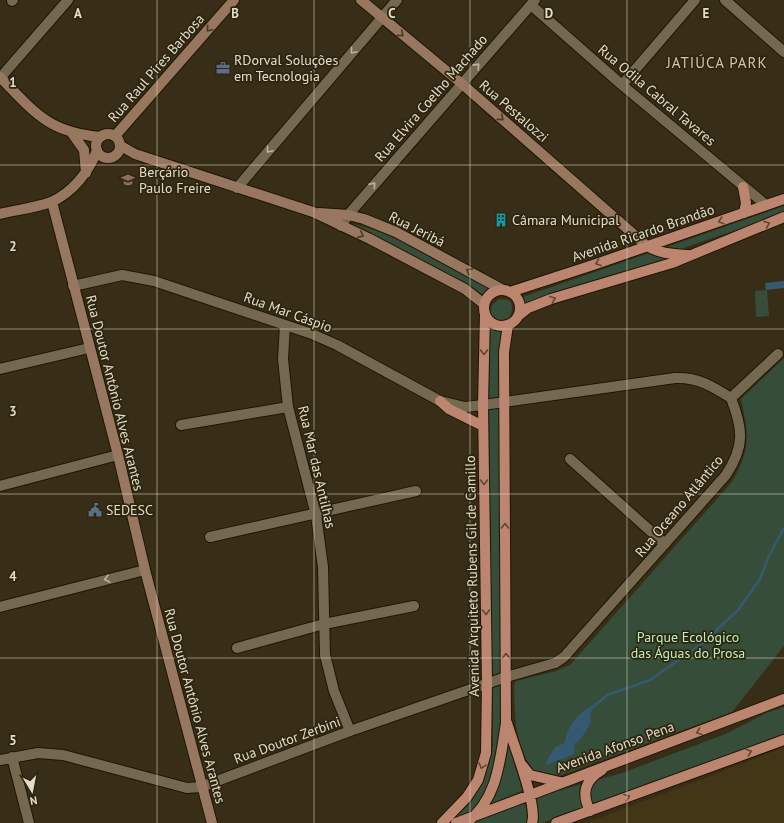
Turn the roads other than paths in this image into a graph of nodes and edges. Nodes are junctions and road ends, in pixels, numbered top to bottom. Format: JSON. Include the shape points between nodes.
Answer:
{"nodes":[{"id":1,"x":68,"y":0,"type":"edge"},
{"id":2,"x":234,"y":0,"type":"edge"},
{"id":3,"x":361,"y":0,"type":"edge"},
{"id":4,"x":396,"y":0,"type":"edge"},
{"id":5,"x":695,"y":0,"type":"edge"},
{"id":6,"x":724,"y":0,"type":"edge"},
{"id":7,"x":533,"y":2,"type":"edge"},
{"id":8,"x":382,"y":18,"type":"junction"},
{"id":9,"x":784,"y":52,"type":"edge"},
{"id":10,"x":0,"y":77,"type":"edge"},
{"id":11,"x":461,"y":84,"type":"junction"},
{"id":12,"x":622,"y":85,"type":"junction"},
{"id":13,"x":76,"y":134,"type":"junction"},
{"id":14,"x":101,"y":136,"type":"junction"},
{"id":15,"x":115,"y":136,"type":"junction"},
{"id":16,"x":121,"y":146,"type":"junction"},
{"id":17,"x":97,"y":149,"type":"junction"},
{"id":18,"x":135,"y":154,"type":"junction"},
{"id":19,"x":112,"y":157,"type":"junction"},
{"id":20,"x":88,"y":171,"type":"junction"},
{"id":21,"x":743,"y":187,"type":"junction"},
{"id":22,"x":237,"y":188,"type":"junction"},
{"id":23,"x":784,"y":199,"type":"edge"},
{"id":24,"x":52,"y":202,"type":"junction"},
{"id":25,"x":766,"y":205,"type":"junction"},
{"id":26,"x":313,"y":212,"type":"junction"},
{"id":27,"x":744,"y":213,"type":"junction"},
{"id":28,"x":0,"y":214,"type":"edge"},
{"id":29,"x":348,"y":215,"type":"junction"},
{"id":30,"x":784,"y":217,"type":"edge"},
{"id":31,"x":341,"y":226,"type":"junction"},
{"id":32,"x":647,"y":246,"type":"junction"},
{"id":33,"x":692,"y":255,"type":"junction"},
{"id":34,"x":73,"y":286,"type":"junction"},
{"id":35,"x":506,"y":291,"type":"junction"},
{"id":36,"x":484,"y":309,"type":"junction"},
{"id":37,"x":518,"y":316,"type":"junction"},
{"id":38,"x":285,"y":325,"type":"junction"},
{"id":39,"x":508,"y":325,"type":"junction"},
{"id":40,"x":89,"y":348,"type":"junction"},
{"id":41,"x":778,"y":354,"type":"dead end"},
{"id":42,"x":0,"y":369,"type":"edge"},
{"id":43,"x":731,"y":398,"type":"junction"},
{"id":44,"x":440,"y":401,"type":"junction"},
{"id":45,"x":504,"y":402,"type":"junction"},
{"id":46,"x":483,"y":405,"type":"junction"},
{"id":47,"x":288,"y":407,"type":"junction"},
{"id":48,"x":181,"y":425,"type":"dead end"},
{"id":49,"x":483,"y":426,"type":"junction"},
{"id":50,"x":118,"y":456,"type":"junction"},
{"id":51,"x":570,"y":459,"type":"dead end"},
{"id":52,"x":0,"y":486,"type":"edge"},
{"id":53,"x":416,"y":491,"type":"dead end"},
{"id":54,"x":316,"y":514,"type":"junction"},
{"id":55,"x":210,"y":537,"type":"dead end"},
{"id":56,"x":666,"y":544,"type":"junction"},
{"id":57,"x":145,"y":570,"type":"junction"},
{"id":58,"x":414,"y":606,"type":"dead end"},
{"id":59,"x":0,"y":607,"type":"edge"},
{"id":60,"x":324,"y":624,"type":"junction"},
{"id":61,"x":237,"y":648,"type":"dead end"},
{"id":62,"x":506,"y":677,"type":"junction"},
{"id":63,"x":487,"y":684,"type":"junction"},
{"id":64,"x":784,"y":699,"type":"edge"},
{"id":65,"x":506,"y":723,"type":"junction"},
{"id":66,"x":350,"y":731,"type":"junction"},
{"id":67,"x":784,"y":740,"type":"edge"},
{"id":68,"x":517,"y":754,"type":"junction"},
{"id":69,"x":12,"y":757,"type":"junction"},
{"id":70,"x":0,"y":760,"type":"edge"},
{"id":71,"x":616,"y":761,"type":"junction"},
{"id":72,"x":560,"y":782,"type":"junction"},
{"id":73,"x":201,"y":787,"type":"junction"},
{"id":74,"x":529,"y":795,"type":"junction"},
{"id":75,"x":590,"y":811,"type":"junction"},
{"id":76,"x":475,"y":816,"type":"junction"},
{"id":77,"x":29,"y":823,"type":"edge"},
{"id":78,"x":212,"y":823,"type":"edge"},
{"id":79,"x":442,"y":823,"type":"edge"},
{"id":80,"x":456,"y":823,"type":"edge"},
{"id":81,"x":466,"y":823,"type":"edge"},
{"id":82,"x":532,"y":823,"type":"edge"},
{"id":83,"x":556,"y":823,"type":"edge"}],
"edges":[{"from":1,"to":10,"type":"street"},
{"from":2,"to":15,"type":"street","name":"Rua Raul Pires Barbosa","one_way":true},
{"from":3,"to":8,"type":"street","name":"Rua Pestalozzi"},
{"from":4,"to":8,"type":"street"},
{"from":5,"to":12,"type":"street"},
{"from":6,"to":9,"type":"street"},
{"from":11,"to":7,"type":"street","name":"Rua Elvira Coelho Machado","one_way":true},
{"from":7,"to":12,"type":"street","name":"Rua Odila Cabral Tavares"},
{"from":8,"to":11,"type":"street","name":"Rua Pestalozzi","one_way":true},
{"from":8,"to":22,"type":"street","one_way":true},
{"from":10,"to":13,"type":"street","via":[[39,116]]},
{"from":29,"to":11,"type":"street","name":"Rua Elvira Coelho Machado","one_way":true},
{"from":11,"to":32,"type":"street","name":"Rua Pestalozzi","one_way":true},
{"from":12,"to":21,"type":"street","name":"Rua Odila Cabral Tavares"},
{"from":13,"to":14,"type":"street"},
{"from":13,"to":17,"type":"street"},
{"from":13,"to":20,"type":"street","via":[[84,150]]},
{"from":14,"to":15,"type":"street"},
{"from":14,"to":17,"type":"street","via":[[97,141]]},
{"from":15,"to":16,"type":"street"},
{"from":16,"to":18,"type":"street","name":"Rua Jeribá"},
{"from":16,"to":19,"type":"street","via":[[119,152]]},
{"from":17,"to":19,"type":"street","via":[[103,157]]},
{"from":17,"to":20,"type":"street"},
{"from":18,"to":19,"type":"street","name":"Rua Jeribá"},
{"from":18,"to":22,"type":"street","name":"Rua Jeribá"},
{"from":19,"to":20,"type":"street"},
{"from":20,"to":24,"type":"street"},
{"from":21,"to":25,"type":"street","name":"Rua Odila Cabral Tavares"},
{"from":21,"to":27,"type":"main road","via":[[746,203]]},
{"from":22,"to":26,"type":"street","name":"Rua Jeribá"},
{"from":23,"to":25,"type":"main road","name":"Avenida Ricardo Brandão"},
{"from":24,"to":28,"type":"street"},
{"from":24,"to":34,"type":"street","name":"Rua Doutor Antônio Alves Arantes"},
{"from":25,"to":27,"type":"main road","name":"Avenida Ricardo Brandão"},
{"from":26,"to":29,"type":"street","name":"Rua Jeribá"},
{"from":26,"to":31,"type":"street","name":"Rua Jeribá"},
{"from":27,"to":32,"type":"main road","name":"Avenida Ricardo Brandão","one_way":true},
{"from":29,"to":31,"type":"street","name":"Rua Elvira Coelho Machado"},
{"from":35,"to":29,"type":"street","name":"Rua Jeribá","one_way":true,"via":[[396,232]]},
{"from":33,"to":30,"type":"main road","one_way":true},
{"from":31,"to":36,"type":"street","name":"Rua Jeribá","one_way":true,"via":[[465,289]]},
{"from":32,"to":33,"type":"main road","via":[[655,251]]},
{"from":32,"to":35,"type":"main road","name":"Avenida Ricardo Brandão","one_way":true},
{"from":37,"to":33,"type":"main road","one_way":true,"via":[[528,308],[557,297]]},
{"from":34,"to":38,"type":"street","name":"Rua Mar Cáspio","via":[[122,275],[154,281]]},
{"from":34,"to":40,"type":"street","name":"Rua Doutor Antônio Alves Arantes"},
{"from":35,"to":36,"type":"main road","via":[[496,291],[486,300]]},
{"from":35,"to":37,"type":"main road","via":[[519,302]]},
{"from":36,"to":39,"type":"main road","via":[[494,324]]},
{"from":36,"to":46,"type":"main road","name":"Avenida Arquiteto Rubens Gil de Camillo","one_way":true},
{"from":37,"to":39,"type":"main road"},
{"from":38,"to":44,"type":"street","name":"Rua Mar Cáspio","via":[[337,345]]},
{"from":38,"to":47,"type":"street","name":"Rua Mar das Antilhas","via":[[284,359]]},
{"from":39,"to":45,"type":"main road","via":[[504,352]]},
{"from":40,"to":42,"type":"street"},
{"from":40,"to":50,"type":"street","name":"Rua Doutor Antônio Alves Arantes"},
{"from":41,"to":43,"type":"street"},
{"from":43,"to":45,"type":"street","via":[[702,380],[688,377]]},
{"from":43,"to":56,"type":"street","name":"Rua Oceano Atlântico","via":[[738,417],[740,445],[735,460],[726,475]]},
{"from":44,"to":46,"type":"street","name":"Rua Mar Cáspio","via":[[465,407]]},
{"from":44,"to":49,"type":"main road","via":[[449,409]]},
{"from":45,"to":46,"type":"street"},
{"from":62,"to":45,"type":"main road","one_way":true},
{"from":46,"to":49,"type":"main road","name":"Avenida Arquiteto Rubens Gil de Camillo"},
{"from":47,"to":48,"type":"street"},
{"from":47,"to":54,"type":"street","name":"Rua Mar das Antilhas"},
{"from":49,"to":63,"type":"main road","name":"Avenida Arquiteto Rubens Gil de Camillo","one_way":true},
{"from":50,"to":52,"type":"street"},
{"from":50,"to":57,"type":"street","name":"Rua Doutor Antônio Alves Arantes"},
{"from":51,"to":56,"type":"street"},
{"from":53,"to":54,"type":"street"},
{"from":54,"to":55,"type":"street"},
{"from":54,"to":60,"type":"street","name":"Rua Mar das Antilhas","via":[[323,567]]},
{"from":56,"to":62,"type":"street","name":"Rua Oceano Atlântico","via":[[564,658]]},
{"from":57,"to":59,"type":"street","one_way":true},
{"from":57,"to":73,"type":"street","name":"Rua Doutor Antônio Alves Arantes"},
{"from":58,"to":60,"type":"street"},
{"from":60,"to":61,"type":"street"},
{"from":60,"to":66,"type":"street","name":"Rua Mar das Antilhas","via":[[324,655],[328,672],[340,710]]},
{"from":62,"to":63,"type":"street","name":"Rua Oceano Atlântico"},
{"from":62,"to":65,"type":"main road"},
{"from":63,"to":66,"type":"street","name":"Rua Doutor Zerbini"},
{"from":63,"to":79,"type":"main road","name":"Avenida Arquiteto Rubens Gil de Camillo","one_way":true,"via":[[486,753],[478,780],[467,797]]},
{"from":64,"to":71,"type":"main road","name":"Avenida Afonso Pena","one_way":true},
{"from":65,"to":68,"type":"main road"},
{"from":65,"to":76,"type":"main road","via":[[496,779]]},
{"from":66,"to":73,"type":"street","name":"Rua Doutor Zerbini"},
{"from":75,"to":67,"type":"main road","one_way":true},
{"from":68,"to":72,"type":"main road","via":[[530,775]]},
{"from":68,"to":74,"type":"main road"},
{"from":69,"to":70,"type":"street","name":"Rua Doutor Zerbini"},
{"from":69,"to":73,"type":"street","name":"Rua Doutor Zerbini","via":[[38,753],[63,756],[187,788]]},
{"from":69,"to":77,"type":"street"},
{"from":71,"to":72,"type":"main road","name":"Avenida Afonso Pena"},
{"from":71,"to":75,"type":"main road","via":[[595,774],[588,784],[585,800]]},
{"from":72,"to":74,"type":"main road","name":"Avenida Afonso Pena"},
{"from":73,"to":78,"type":"street","name":"Rua Doutor Antônio Alves Arantes"},
{"from":74,"to":76,"type":"main road","name":"Avenida Afonso Pena"},
{"from":74,"to":82,"type":"main road","via":[[533,812]]},
{"from":75,"to":83,"type":"main road"},
{"from":76,"to":80,"type":"main road","name":"Avenida Afonso Pena"},
{"from":76,"to":81,"type":"main road"}]}
